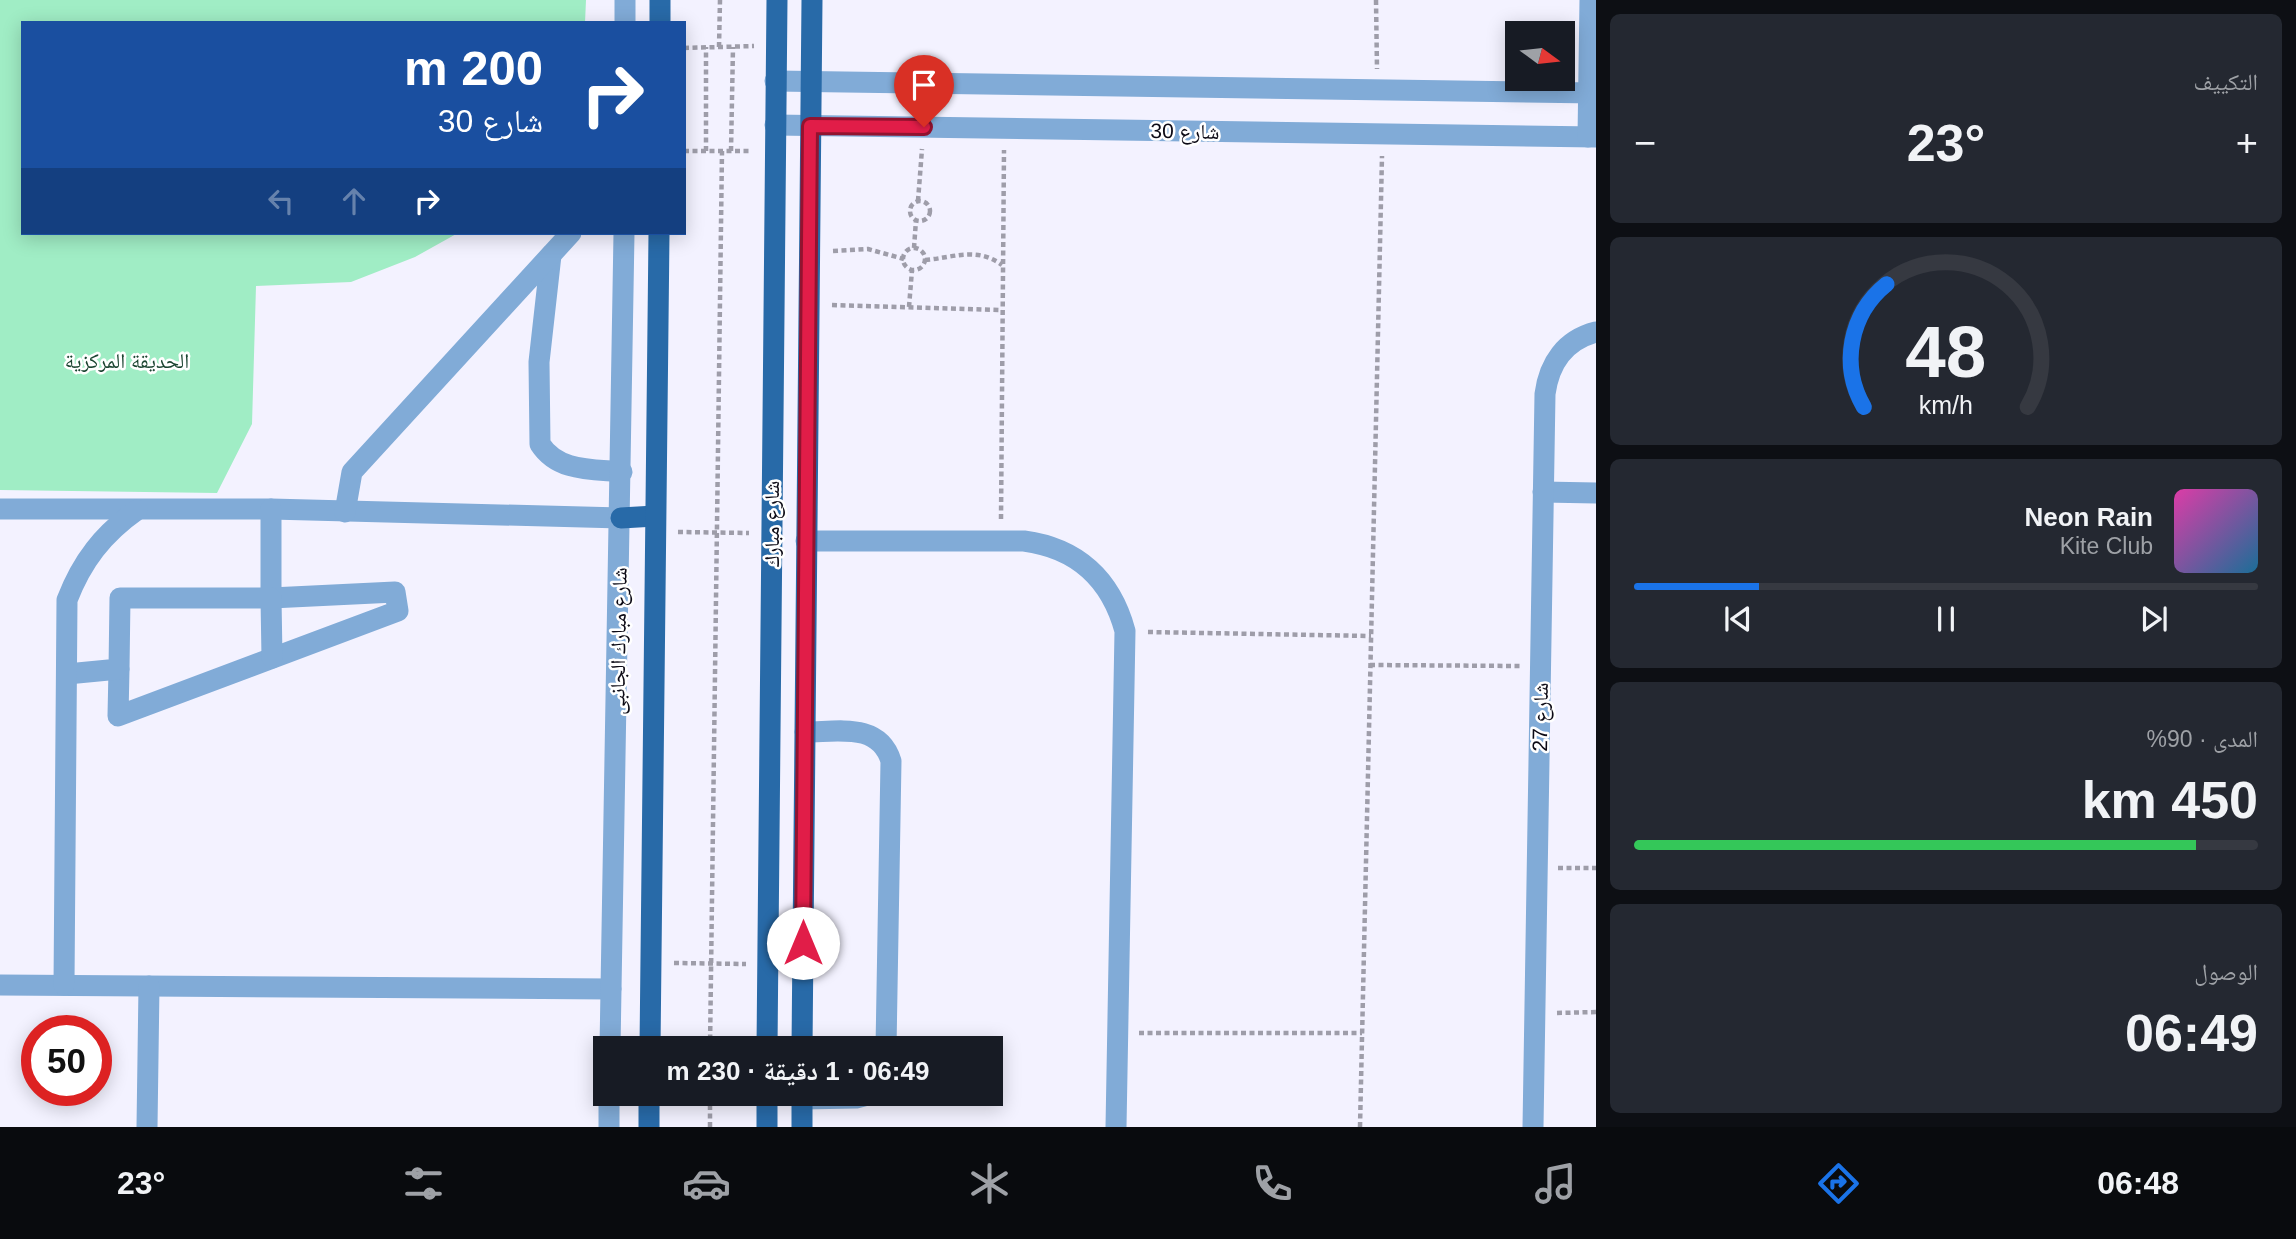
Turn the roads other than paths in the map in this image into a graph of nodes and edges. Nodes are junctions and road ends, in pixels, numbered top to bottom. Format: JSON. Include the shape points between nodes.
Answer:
{"nodes":[{"id":1,"x":625,"y":0,"type":"edge"},
{"id":2,"x":660,"y":0,"type":"edge"},
{"id":3,"x":777,"y":0,"type":"edge"},
{"id":4,"x":812,"y":0,"type":"edge"},
{"id":5,"x":1590,"y":0,"type":"edge"},
{"id":6,"x":625,"y":21,"type":"edge"},
{"id":7,"x":660,"y":21,"type":"edge"},
{"id":8,"x":775,"y":81,"type":"junction"},
{"id":9,"x":811,"y":82,"type":"junction"},
{"id":10,"x":1592,"y":93,"type":"edge"},
{"id":11,"x":775,"y":125,"type":"junction"},
{"id":12,"x":810,"y":126,"type":"junction"},
{"id":13,"x":1592,"y":137,"type":"edge"},
{"id":14,"x":569,"y":235,"type":"edge"},
{"id":15,"x":624,"y":235,"type":"edge"},
{"id":16,"x":659,"y":235,"type":"edge"},
{"id":17,"x":551,"y":255,"type":"junction"},
{"id":18,"x":1596,"y":332,"type":"edge"},
{"id":19,"x":622,"y":472,"type":"junction"},
{"id":20,"x":1544,"y":492,"type":"junction"},
{"id":21,"x":1596,"y":493,"type":"edge"},
{"id":22,"x":0,"y":509,"type":"edge"},
{"id":23,"x":271,"y":509,"type":"junction"},
{"id":24,"x":137,"y":510,"type":"junction"},
{"id":25,"x":345,"y":512,"type":"junction"},
{"id":26,"x":621,"y":518,"type":"junction"},
{"id":27,"x":655,"y":524,"type":"junction"},
{"id":28,"x":806,"y":541,"type":"junction"},
{"id":29,"x":271,"y":598,"type":"junction"},
{"id":30,"x":272,"y":658,"type":"junction"},
{"id":31,"x":119,"y":669,"type":"junction"},
{"id":32,"x":67,"y":674,"type":"junction"},
{"id":33,"x":805,"y":732,"type":"junction"},
{"id":34,"x":0,"y":985,"type":"edge"},
{"id":35,"x":64,"y":985,"type":"junction"},
{"id":36,"x":149,"y":986,"type":"junction"},
{"id":37,"x":611,"y":989,"type":"junction"},
{"id":38,"x":610,"y":1036,"type":"edge"},
{"id":39,"x":650,"y":1036,"type":"edge"},
{"id":40,"x":767,"y":1036,"type":"edge"},
{"id":41,"x":802,"y":1036,"type":"edge"},
{"id":42,"x":886,"y":1036,"type":"edge"},
{"id":43,"x":610,"y":1106,"type":"edge"},
{"id":44,"x":649,"y":1106,"type":"edge"},
{"id":45,"x":767,"y":1106,"type":"edge"},
{"id":46,"x":802,"y":1106,"type":"edge"},
{"id":47,"x":147,"y":1127,"type":"edge"},
{"id":48,"x":609,"y":1127,"type":"edge"},
{"id":49,"x":649,"y":1127,"type":"edge"},
{"id":50,"x":766,"y":1127,"type":"edge"},
{"id":51,"x":802,"y":1127,"type":"edge"},
{"id":52,"x":1116,"y":1127,"type":"edge"},
{"id":53,"x":1533,"y":1127,"type":"edge"}],
"edges":[{"from":1,"to":6,"type":"street"},
{"from":2,"to":7,"type":"main road"},
{"from":3,"to":8,"type":"main road","name":"شارع مبارك"},
{"from":4,"to":9,"type":"main road"},
{"from":5,"to":10,"type":"street"},
{"from":8,"to":9,"type":"street","name":"شارع 30"},
{"from":8,"to":11,"type":"main road","name":"شارع مبارك"},
{"from":9,"to":10,"type":"street","name":"شارع 30"},
{"from":9,"to":12,"type":"main road"},
{"from":10,"to":13,"type":"street"},
{"from":11,"to":12,"type":"street","name":"شارع 30"},
{"from":11,"to":40,"type":"main road","name":"شارع مبارك"},
{"from":12,"to":13,"type":"street","name":"شارع 30"},
{"from":12,"to":28,"type":"main road"},
{"from":14,"to":17,"type":"street"},
{"from":15,"to":19,"type":"street","name":"شارع مبارك الجانبى"},
{"from":16,"to":27,"type":"main road"},
{"from":17,"to":19,"type":"street","via":[[540,362],[540,444],[566,466]]},
{"from":17,"to":25,"type":"street","via":[[352,472]]},
{"from":18,"to":20,"type":"street","name":"شارع 27","via":[[1567,346],[1547,380]]},
{"from":19,"to":26,"type":"street","name":"شارع مبارك الجانبى"},
{"from":20,"to":21,"type":"street"},
{"from":20,"to":53,"type":"street","name":"شارع 27"},
{"from":22,"to":24,"type":"street"},
{"from":23,"to":24,"type":"street"},
{"from":23,"to":25,"type":"street"},
{"from":23,"to":29,"type":"street"},
{"from":24,"to":32,"type":"street","via":[[101,540],[76,578],[67,600]]},
{"from":25,"to":26,"type":"street"},
{"from":26,"to":27,"type":"main road"},
{"from":26,"to":37,"type":"street","name":"شارع مبارك الجانبى"},
{"from":27,"to":39,"type":"main road"},
{"from":28,"to":33,"type":"main road"},
{"from":28,"to":52,"type":"street","via":[[1042,544],[1076,557],[1103,582],[1121,613],[1125,631]]},
{"from":29,"to":30,"type":"street"},
{"from":29,"to":30,"type":"street","via":[[395,592],[398,611]]},
{"from":29,"to":31,"type":"street","via":[[120,598]]},
{"from":30,"to":31,"type":"street","via":[[118,716]]},
{"from":31,"to":32,"type":"street"},
{"from":32,"to":35,"type":"street"},
{"from":33,"to":41,"type":"main road"},
{"from":33,"to":42,"type":"street","via":[[869,733],[882,742],[891,761]]},
{"from":34,"to":35,"type":"street"},
{"from":35,"to":36,"type":"street"},
{"from":36,"to":37,"type":"street"},
{"from":36,"to":47,"type":"street"},
{"from":37,"to":38,"type":"street","name":"شارع مبارك الجانبى"},
{"from":43,"to":48,"type":"street"},
{"from":44,"to":49,"type":"main road"},
{"from":45,"to":50,"type":"main road"},
{"from":46,"to":51,"type":"main road"}]}
